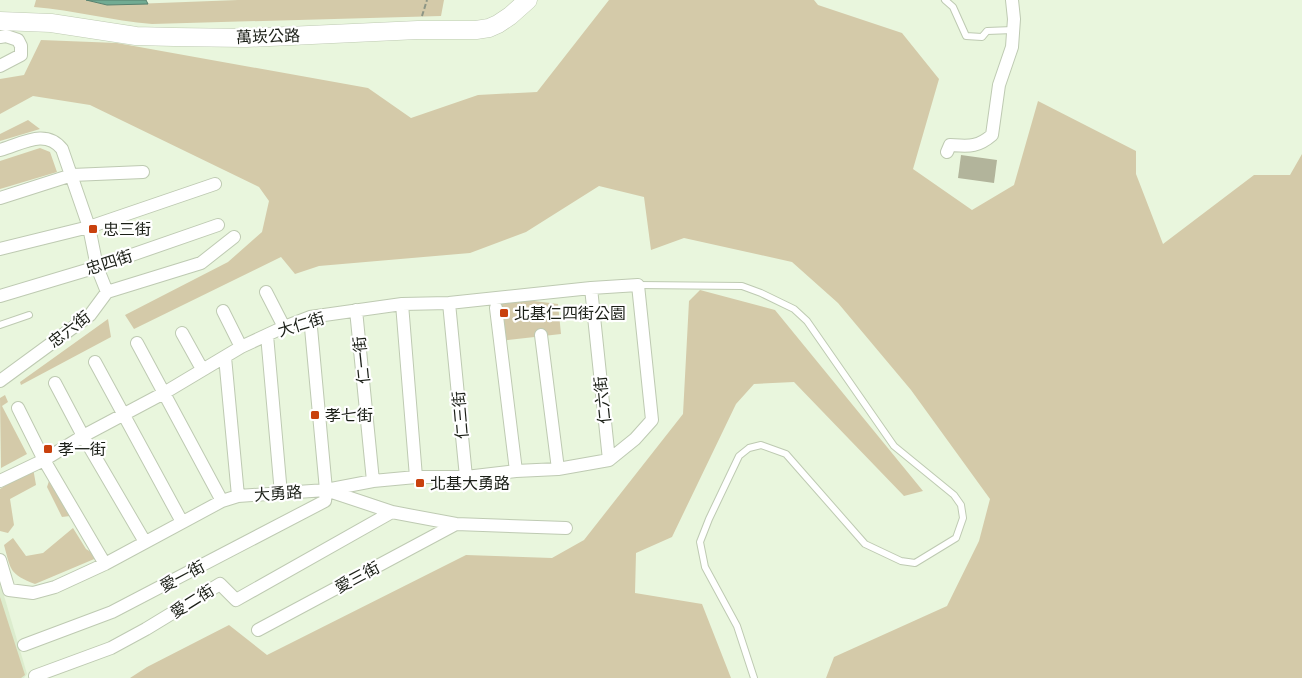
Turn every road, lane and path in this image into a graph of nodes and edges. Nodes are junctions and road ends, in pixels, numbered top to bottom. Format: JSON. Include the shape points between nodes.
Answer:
{"nodes":[{"id":1,"x":528,"y":0,"type":"edge"},
{"id":2,"x":945,"y":0,"type":"edge"},
{"id":3,"x":1012,"y":0,"type":"edge"},
{"id":4,"x":0,"y":21,"type":"edge"},
{"id":5,"x":1013,"y":30,"type":"junction"},
{"id":6,"x":0,"y":37,"type":"edge"},
{"id":7,"x":0,"y":66,"type":"edge"},
{"id":8,"x":0,"y":150,"type":"edge"},
{"id":9,"x":948,"y":152,"type":"dead end"},
{"id":10,"x":143,"y":172,"type":"dead end"},
{"id":11,"x":72,"y":175,"type":"junction"},
{"id":12,"x":216,"y":184,"type":"dead end"},
{"id":13,"x":0,"y":198,"type":"edge"},
{"id":14,"x":218,"y":225,"type":"dead end"},
{"id":15,"x":89,"y":227,"type":"junction"},
{"id":16,"x":234,"y":237,"type":"dead end"},
{"id":17,"x":0,"y":249,"type":"edge"},
{"id":18,"x":97,"y":267,"type":"junction"},
{"id":19,"x":638,"y":285,"type":"junction"},
{"id":20,"x":591,"y":288,"type":"junction"},
{"id":21,"x":108,"y":292,"type":"junction"},
{"id":22,"x":266,"y":292,"type":"dead end"},
{"id":23,"x":0,"y":296,"type":"edge"},
{"id":24,"x":449,"y":303,"type":"junction"},
{"id":25,"x":402,"y":304,"type":"junction"},
{"id":26,"x":496,"y":308,"type":"dead end"},
{"id":27,"x":356,"y":310,"type":"junction"},
{"id":28,"x":223,"y":311,"type":"dead end"},
{"id":29,"x":29,"y":315,"type":"dead end"},
{"id":30,"x":310,"y":317,"type":"junction"},
{"id":31,"x":0,"y":325,"type":"edge"},
{"id":32,"x":284,"y":327,"type":"junction"},
{"id":33,"x":182,"y":333,"type":"dead end"},
{"id":34,"x":266,"y":335,"type":"junction"},
{"id":35,"x":541,"y":335,"type":"dead end"},
{"id":36,"x":137,"y":342,"type":"dead end"},
{"id":37,"x":241,"y":347,"type":"junction"},
{"id":38,"x":225,"y":357,"type":"junction"},
{"id":39,"x":95,"y":362,"type":"dead end"},
{"id":40,"x":202,"y":369,"type":"junction"},
{"id":41,"x":0,"y":381,"type":"edge"},
{"id":42,"x":55,"y":383,"type":"dead end"},
{"id":43,"x":164,"y":393,"type":"junction"},
{"id":44,"x":18,"y":408,"type":"dead end"},
{"id":45,"x":124,"y":415,"type":"junction"},
{"id":46,"x":82,"y":436,"type":"junction"},
{"id":47,"x":44,"y":460,"type":"junction"},
{"id":48,"x":609,"y":460,"type":"junction"},
{"id":49,"x":558,"y":469,"type":"junction"},
{"id":50,"x":516,"y":471,"type":"junction"},
{"id":51,"x":416,"y":477,"type":"junction"},
{"id":52,"x":466,"y":477,"type":"junction"},
{"id":53,"x":0,"y":481,"type":"edge"},
{"id":54,"x":373,"y":481,"type":"junction"},
{"id":55,"x":326,"y":490,"type":"junction"},
{"id":56,"x":281,"y":494,"type":"junction"},
{"id":57,"x":238,"y":496,"type":"junction"},
{"id":58,"x":222,"y":501,"type":"junction"},
{"id":59,"x":392,"y":512,"type":"junction"},
{"id":60,"x":182,"y":522,"type":"junction"},
{"id":61,"x":456,"y":524,"type":"junction"},
{"id":62,"x":566,"y":528,"type":"dead end"},
{"id":63,"x":145,"y":542,"type":"junction"},
{"id":64,"x":0,"y":560,"type":"edge"},
{"id":65,"x":105,"y":564,"type":"junction"},
{"id":66,"x":258,"y":630,"type":"dead end"},
{"id":67,"x":24,"y":645,"type":"dead end"},
{"id":68,"x":35,"y":676,"type":"dead end"},
{"id":69,"x":754,"y":678,"type":"edge"}],
"edges":[{"from":1,"to":4,"type":"street","name":"萬崁公路","via":[[498,24],[476,30],[246,38],[174,37],[136,36],[51,23]]},
{"from":2,"to":5,"type":"lane","via":[[953,7],[966,36],[982,37],[986,31]]},
{"from":3,"to":5,"type":"street"},
{"from":5,"to":9,"type":"street","via":[[1012,47],[999,85],[992,136],[974,146],[950,145]]},
{"from":6,"to":7,"type":"street","via":[[18,40],[21,55]]},
{"from":8,"to":11,"type":"street","via":[[45,137],[62,149]]},
{"from":10,"to":11,"type":"street"},
{"from":11,"to":13,"type":"street"},
{"from":11,"to":15,"type":"street"},
{"from":12,"to":15,"type":"street"},
{"from":14,"to":18,"type":"street","name":"忠四街"},
{"from":15,"to":17,"type":"street"},
{"from":15,"to":18,"type":"street"},
{"from":16,"to":21,"type":"street","via":[[201,263]]},
{"from":18,"to":21,"type":"street"},
{"from":18,"to":23,"type":"street","name":"忠四街"},
{"from":19,"to":20,"type":"street","name":"大仁街"},
{"from":19,"to":48,"type":"street","via":[[652,420]]},
{"from":19,"to":69,"type":"lane","via":[[742,286],[794,308],[807,321],[894,446],[954,495],[960,505],[963,518],[956,538],[915,562],[901,561],[865,544],[786,454],[761,444],[739,456],[700,542],[705,567],[737,626]]},
{"from":20,"to":24,"type":"street","name":"大仁街"},
{"from":20,"to":48,"type":"street","name":"仁六街"},
{"from":21,"to":41,"type":"street","name":"忠六街","via":[[90,315]]},
{"from":22,"to":32,"type":"street"},
{"from":24,"to":25,"type":"street","name":"大仁街"},
{"from":24,"to":52,"type":"street","name":"仁三街"},
{"from":25,"to":27,"type":"street","name":"大仁街"},
{"from":25,"to":51,"type":"street"},
{"from":26,"to":50,"type":"street"},
{"from":27,"to":30,"type":"street","name":"大仁街"},
{"from":27,"to":54,"type":"street","name":"仁一街"},
{"from":28,"to":37,"type":"street"},
{"from":29,"to":31,"type":"lane"},
{"from":30,"to":32,"type":"street","name":"大仁街"},
{"from":30,"to":55,"type":"street"},
{"from":32,"to":34,"type":"street","name":"大仁街"},
{"from":33,"to":40,"type":"street"},
{"from":34,"to":37,"type":"street","name":"大仁街"},
{"from":34,"to":56,"type":"street"},
{"from":35,"to":49,"type":"street"},
{"from":36,"to":43,"type":"street"},
{"from":37,"to":38,"type":"street","name":"大仁街"},
{"from":38,"to":40,"type":"street","name":"大仁街"},
{"from":38,"to":57,"type":"street"},
{"from":39,"to":45,"type":"street"},
{"from":40,"to":43,"type":"street","name":"大仁街"},
{"from":42,"to":46,"type":"street"},
{"from":43,"to":45,"type":"street","name":"大仁街"},
{"from":43,"to":58,"type":"street"},
{"from":44,"to":47,"type":"street"},
{"from":45,"to":46,"type":"street","name":"大仁街"},
{"from":45,"to":60,"type":"street"},
{"from":46,"to":47,"type":"street","name":"大仁街"},
{"from":46,"to":63,"type":"street"},
{"from":47,"to":53,"type":"street","name":"大仁街"},
{"from":47,"to":65,"type":"street"},
{"from":48,"to":49,"type":"street"},
{"from":49,"to":50,"type":"street"},
{"from":50,"to":52,"type":"street"},
{"from":51,"to":52,"type":"street"},
{"from":51,"to":54,"type":"street"},
{"from":54,"to":55,"type":"street"},
{"from":55,"to":56,"type":"street","name":"大勇路"},
{"from":55,"to":59,"type":"street","name":"大勇路"},
{"from":55,"to":67,"type":"street","name":"愛一街","via":[[325,500],[112,612]]},
{"from":56,"to":57,"type":"street","name":"大勇路"},
{"from":57,"to":58,"type":"street","name":"大勇路"},
{"from":58,"to":60,"type":"street","name":"大勇路"},
{"from":59,"to":61,"type":"street","name":"大勇路"},
{"from":59,"to":68,"type":"street","name":"愛二街","via":[[236,600],[220,584],[111,648]]},
{"from":60,"to":63,"type":"street","name":"大勇路"},
{"from":61,"to":62,"type":"street","name":"大勇路"},
{"from":61,"to":66,"type":"street","name":"愛三街"},
{"from":63,"to":65,"type":"street","name":"大勇路"},
{"from":64,"to":65,"type":"street","name":"大勇路","via":[[9,590],[32,593],[56,587]]}]}
